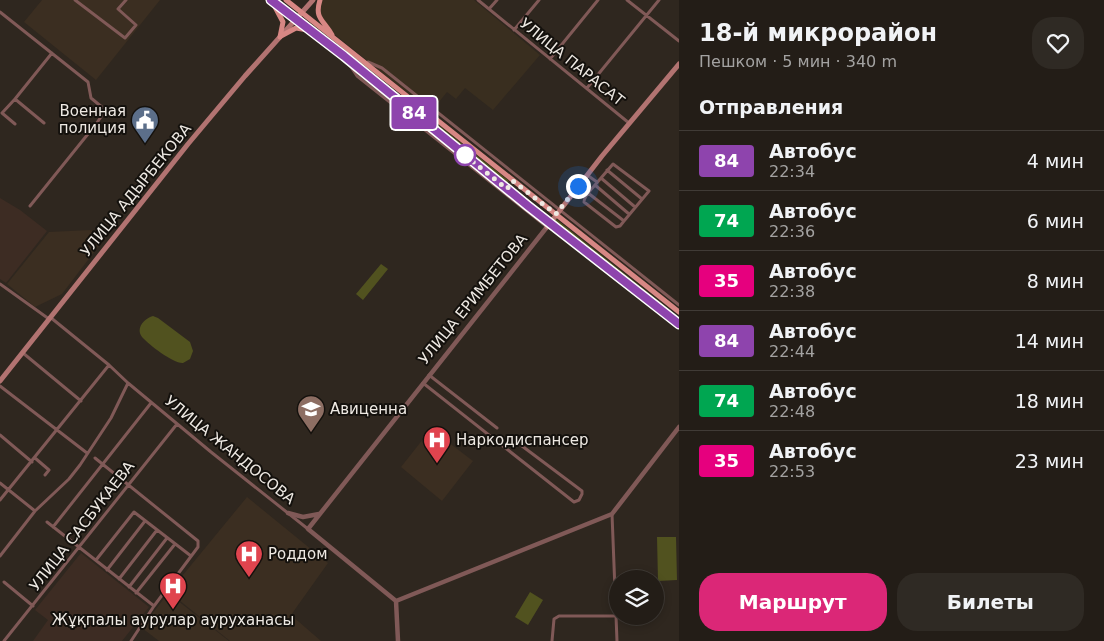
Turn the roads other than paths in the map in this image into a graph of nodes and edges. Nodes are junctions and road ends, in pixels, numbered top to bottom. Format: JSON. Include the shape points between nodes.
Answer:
{"nodes":[{"id":1,"x":75,"y":0,"type":"edge"},
{"id":2,"x":126,"y":0,"type":"edge"},
{"id":3,"x":271,"y":0,"type":"edge"},
{"id":4,"x":286,"y":0,"type":"edge"},
{"id":5,"x":313,"y":0,"type":"edge"},
{"id":6,"x":320,"y":0,"type":"edge"},
{"id":7,"x":478,"y":0,"type":"edge"},
{"id":8,"x":497,"y":0,"type":"edge"},
{"id":9,"x":539,"y":0,"type":"edge"},
{"id":10,"x":598,"y":0,"type":"edge"},
{"id":11,"x":627,"y":0,"type":"edge"},
{"id":12,"x":659,"y":0,"type":"edge"},
{"id":13,"x":489,"y":9,"type":"junction"},
{"id":14,"x":0,"y":12,"type":"edge"},
{"id":15,"x":302,"y":13,"type":"junction"},
{"id":16,"x":647,"y":16,"type":"junction"},
{"id":17,"x":297,"y":20,"type":"junction"},
{"id":18,"x":310,"y":30,"type":"junction"},
{"id":19,"x":514,"y":30,"type":"junction"},
{"id":20,"x":280,"y":36,"type":"junction"},
{"id":21,"x":333,"y":38,"type":"junction"},
{"id":22,"x":679,"y":41,"type":"edge"},
{"id":23,"x":52,"y":53,"type":"junction"},
{"id":24,"x":344,"y":56,"type":"junction"},
{"id":25,"x":358,"y":58,"type":"junction"},
{"id":26,"x":550,"y":59,"type":"junction"},
{"id":27,"x":679,"y":64,"type":"edge"},
{"id":28,"x":586,"y":88,"type":"junction"},
{"id":29,"x":16,"y":100,"type":"junction"},
{"id":30,"x":44,"y":123,"type":"dead end"},
{"id":31,"x":629,"y":123,"type":"junction"},
{"id":32,"x":15,"y":124,"type":"dead end"},
{"id":33,"x":607,"y":170,"type":"junction"},
{"id":34,"x":587,"y":175,"type":"junction"},
{"id":35,"x":600,"y":178,"type":"junction"},
{"id":36,"x":513,"y":181,"type":"junction"},
{"id":37,"x":596,"y":184,"type":"junction"},
{"id":38,"x":507,"y":189,"type":"junction"},
{"id":39,"x":588,"y":193,"type":"junction"},
{"id":40,"x":642,"y":199,"type":"junction"},
{"id":41,"x":515,"y":201,"type":"junction"},
{"id":42,"x":30,"y":206,"type":"dead end"},
{"id":43,"x":528,"y":206,"type":"junction"},
{"id":44,"x":636,"y":206,"type":"junction"},
{"id":45,"x":558,"y":212,"type":"junction"},
{"id":46,"x":629,"y":214,"type":"junction"},
{"id":47,"x":624,"y":221,"type":"junction"},
{"id":48,"x":548,"y":225,"type":"junction"},
{"id":49,"x":0,"y":284,"type":"edge"},
{"id":50,"x":677,"y":309,"type":"edge"},
{"id":51,"x":668,"y":315,"type":"junction"},
{"id":52,"x":49,"y":318,"type":"junction"},
{"id":53,"x":679,"y":324,"type":"edge"},
{"id":54,"x":22,"y":353,"type":"junction"},
{"id":55,"x":109,"y":365,"type":"junction"},
{"id":56,"x":429,"y":375,"type":"junction"},
{"id":57,"x":0,"y":381,"type":"edge"},
{"id":58,"x":128,"y":383,"type":"junction"},
{"id":59,"x":422,"y":383,"type":"junction"},
{"id":60,"x":0,"y":386,"type":"edge"},
{"id":61,"x":81,"y":401,"type":"junction"},
{"id":62,"x":151,"y":403,"type":"junction"},
{"id":63,"x":178,"y":424,"type":"junction"},
{"id":64,"x":679,"y":427,"type":"edge"},
{"id":65,"x":497,"y":428,"type":"dead end"},
{"id":66,"x":58,"y":430,"type":"junction"},
{"id":67,"x":0,"y":435,"type":"edge"},
{"id":68,"x":518,"y":443,"type":"dead end"},
{"id":69,"x":87,"y":453,"type":"junction"},
{"id":70,"x":35,"y":458,"type":"junction"},
{"id":71,"x":94,"y":458,"type":"dead end"},
{"id":72,"x":32,"y":462,"type":"junction"},
{"id":73,"x":102,"y":465,"type":"junction"},
{"id":74,"x":45,"y":475,"type":"dead end"},
{"id":75,"x":0,"y":483,"type":"edge"},
{"id":76,"x":128,"y":485,"type":"junction"},
{"id":77,"x":8,"y":490,"type":"junction"},
{"id":78,"x":0,"y":500,"type":"edge"},
{"id":79,"x":35,"y":512,"type":"junction"},
{"id":80,"x":288,"y":513,"type":"junction"},
{"id":81,"x":320,"y":513,"type":"junction"},
{"id":82,"x":612,"y":514,"type":"junction"},
{"id":83,"x":145,"y":521,"type":"junction"},
{"id":84,"x":47,"y":522,"type":"dead end"},
{"id":85,"x":53,"y":527,"type":"junction"},
{"id":86,"x":308,"y":529,"type":"junction"},
{"id":87,"x":157,"y":530,"type":"junction"},
{"id":88,"x":167,"y":538,"type":"junction"},
{"id":89,"x":175,"y":544,"type":"junction"},
{"id":90,"x":80,"y":548,"type":"junction"},
{"id":91,"x":0,"y":556,"type":"edge"},
{"id":92,"x":191,"y":556,"type":"junction"},
{"id":93,"x":96,"y":560,"type":"junction"},
{"id":94,"x":107,"y":570,"type":"junction"},
{"id":95,"x":614,"y":570,"type":"edge"},
{"id":96,"x":119,"y":579,"type":"junction"},
{"id":97,"x":4,"y":582,"type":"dead end"},
{"id":98,"x":129,"y":587,"type":"junction"},
{"id":99,"x":136,"y":593,"type":"junction"},
{"id":100,"x":396,"y":601,"type":"junction"},
{"id":101,"x":33,"y":606,"type":"junction"},
{"id":102,"x":154,"y":606,"type":"junction"},
{"id":103,"x":609,"y":616,"type":"edge"},
{"id":104,"x":616,"y":625,"type":"edge"},
{"id":105,"x":4,"y":641,"type":"edge"},
{"id":106,"x":132,"y":641,"type":"edge"},
{"id":107,"x":398,"y":641,"type":"edge"},
{"id":108,"x":552,"y":641,"type":"edge"},
{"id":109,"x":617,"y":641,"type":"edge"}],
"edges":[{"from":1,"to":2,"type":"street","via":[[125,38],[136,25],[118,9]]},
{"from":3,"to":17,"type":"main road"},
{"from":3,"to":20,"type":"main road","via":[[283,22]]},
{"from":4,"to":15,"type":"main road"},
{"from":5,"to":15,"type":"main road","name":"УЛИЦА АДЫРБЕКОВА"},
{"from":6,"to":21,"type":"main road","via":[[318,16]]},
{"from":7,"to":13,"type":"street","name":"УЛИЦА ПАРАСАТ"},
{"from":8,"to":13,"type":"street"},
{"from":9,"to":19,"type":"street"},
{"from":10,"to":26,"type":"street"},
{"from":11,"to":16,"type":"street"},
{"from":12,"to":16,"type":"street"},
{"from":13,"to":19,"type":"street","name":"УЛИЦА ПАРАСАТ"},
{"from":14,"to":23,"type":"street"},
{"from":15,"to":17,"type":"main road","name":"УЛИЦА АДЫРБЕКОВА"},
{"from":15,"to":21,"type":"main road"},
{"from":16,"to":22,"type":"street"},
{"from":16,"to":28,"type":"street"},
{"from":17,"to":18,"type":"main road"},
{"from":17,"to":20,"type":"main road","name":"УЛИЦА АДЫРБЕКОВА"},
{"from":18,"to":20,"type":"main road","via":[[296,28]]},
{"from":18,"to":24,"type":"main road"},
{"from":19,"to":26,"type":"street","name":"УЛИЦА ПАРАСАТ"},
{"from":20,"to":52,"type":"main road","name":"УЛИЦА АДЫРБЕКОВА","via":[[188,144]]},
{"from":21,"to":25,"type":"main road"},
{"from":23,"to":29,"type":"street"},
{"from":23,"to":42,"type":"street","via":[[88,82],[90,98],[103,108],[103,114]]},
{"from":24,"to":38,"type":"main road"},
{"from":24,"to":41,"type":"street","via":[[357,76]]},
{"from":25,"to":36,"type":"main road"},
{"from":25,"to":45,"type":"street","via":[[382,68]]},
{"from":26,"to":28,"type":"street","name":"УЛИЦА ПАРАСАТ"},
{"from":27,"to":31,"type":"main road","name":"УЛИЦА ЕРИМБЕТОВА"},
{"from":28,"to":31,"type":"street","name":"УЛИЦА ПАРАСАТ"},
{"from":29,"to":30,"type":"street"},
{"from":29,"to":32,"type":"street","via":[[2,113]]},
{"from":31,"to":34,"type":"main road","name":"УЛИЦА ЕРИМБЕТОВА"},
{"from":33,"to":35,"type":"street"},
{"from":33,"to":40,"type":"street"},
{"from":33,"to":40,"type":"street","via":[[613,164],[648,190]]},
{"from":34,"to":37,"type":"street"},
{"from":34,"to":45,"type":"main road","name":"УЛИЦА ЕРИМБЕТОВА"},
{"from":35,"to":37,"type":"street"},
{"from":35,"to":44,"type":"street"},
{"from":36,"to":38,"type":"main road"},
{"from":36,"to":45,"type":"main road"},
{"from":37,"to":39,"type":"street"},
{"from":37,"to":46,"type":"street"},
{"from":38,"to":43,"type":"main road"},
{"from":39,"to":47,"type":"street"},
{"from":39,"to":47,"type":"street","via":[[584,202],[616,227]]},
{"from":40,"to":44,"type":"street"},
{"from":41,"to":43,"type":"street"},
{"from":41,"to":48,"type":"street"},
{"from":43,"to":48,"type":"main road"},
{"from":44,"to":46,"type":"street"},
{"from":45,"to":48,"type":"main road","name":"УЛИЦА ЕРИМБЕТОВА"},
{"from":45,"to":50,"type":"main road"},
{"from":46,"to":47,"type":"street"},
{"from":48,"to":51,"type":"main road"},
{"from":48,"to":56,"type":"street","name":"УЛИЦА ЕРИМБЕТОВА"},
{"from":49,"to":52,"type":"street","name":"УЛИЦА ЖАНДОСОВА"},
{"from":50,"to":51,"type":"main road"},
{"from":51,"to":53,"type":"main road"},
{"from":52,"to":54,"type":"main road","name":"УЛИЦА АДЫРБЕКОВА"},
{"from":52,"to":55,"type":"street","name":"УЛИЦА ЖАНДОСОВА"},
{"from":54,"to":57,"type":"main road","name":"УЛИЦА АДЫРБЕКОВА"},
{"from":54,"to":61,"type":"street"},
{"from":55,"to":58,"type":"street","name":"УЛИЦА ЖАНДОСОВА"},
{"from":55,"to":61,"type":"street"},
{"from":56,"to":59,"type":"street","name":"УЛИЦА ЕРИМБЕТОВА"},
{"from":56,"to":65,"type":"street"},
{"from":58,"to":62,"type":"street","name":"УЛИЦА ЖАНДОСОВА"},
{"from":58,"to":69,"type":"street","via":[[111,418]]},
{"from":59,"to":68,"type":"street","via":[[574,502],[579,500],[582,491]]},
{"from":59,"to":81,"type":"street","name":"УЛИЦА ЕРИМБЕТОВА"},
{"from":60,"to":66,"type":"street"},
{"from":61,"to":66,"type":"street"},
{"from":62,"to":63,"type":"street","name":"УЛИЦА ЖАНДОСОВА"},
{"from":62,"to":73,"type":"street"},
{"from":63,"to":76,"type":"street","name":"УЛИЦА САСБУКАЕВА"},
{"from":63,"to":80,"type":"street","name":"УЛИЦА ЖАНДОСОВА"},
{"from":64,"to":82,"type":"street"},
{"from":66,"to":69,"type":"street"},
{"from":66,"to":70,"type":"street"},
{"from":67,"to":72,"type":"street"},
{"from":69,"to":79,"type":"street","via":[[69,479]]},
{"from":70,"to":72,"type":"street"},
{"from":70,"to":74,"type":"street","via":[[49,470]]},
{"from":71,"to":73,"type":"street"},
{"from":72,"to":77,"type":"street"},
{"from":73,"to":76,"type":"street"},
{"from":73,"to":85,"type":"street"},
{"from":75,"to":77,"type":"street"},
{"from":76,"to":90,"type":"street","name":"УЛИЦА САСБУКАЕВА"},
{"from":76,"to":92,"type":"street","via":[[197,539],[198,546]]},
{"from":77,"to":78,"type":"street"},
{"from":77,"to":79,"type":"street"},
{"from":79,"to":91,"type":"street"},
{"from":80,"to":81,"type":"street","via":[[303,517]]},
{"from":80,"to":86,"type":"street","name":"УЛИЦА ЖАНДОСОВА"},
{"from":81,"to":86,"type":"street","name":"УЛИЦА ЕРИМБЕТОВА"},
{"from":82,"to":95,"type":"street"},
{"from":82,"to":100,"type":"street"},
{"from":83,"to":87,"type":"street"},
{"from":83,"to":93,"type":"street","via":[[134,512]]},
{"from":83,"to":94,"type":"street"},
{"from":84,"to":85,"type":"street"},
{"from":85,"to":90,"type":"street"},
{"from":86,"to":100,"type":"street","name":"УЛИЦА ЖАНДОСОВА"},
{"from":87,"to":88,"type":"street"},
{"from":87,"to":96,"type":"street"},
{"from":88,"to":89,"type":"street"},
{"from":88,"to":98,"type":"street"},
{"from":89,"to":92,"type":"street"},
{"from":89,"to":99,"type":"street"},
{"from":90,"to":93,"type":"street"},
{"from":90,"to":101,"type":"street","name":"УЛИЦА САСБУКАЕВА"},
{"from":92,"to":102,"type":"street"},
{"from":93,"to":94,"type":"street"},
{"from":94,"to":96,"type":"street"},
{"from":96,"to":98,"type":"street"},
{"from":97,"to":101,"type":"street"},
{"from":98,"to":99,"type":"street"},
{"from":99,"to":102,"type":"street"},
{"from":100,"to":107,"type":"street"},
{"from":101,"to":105,"type":"street","name":"УЛИЦА САСБУКАЕВА"},
{"from":102,"to":106,"type":"street"},
{"from":103,"to":108,"type":"street","via":[[559,616],[554,619]]},
{"from":104,"to":109,"type":"street"}]}
